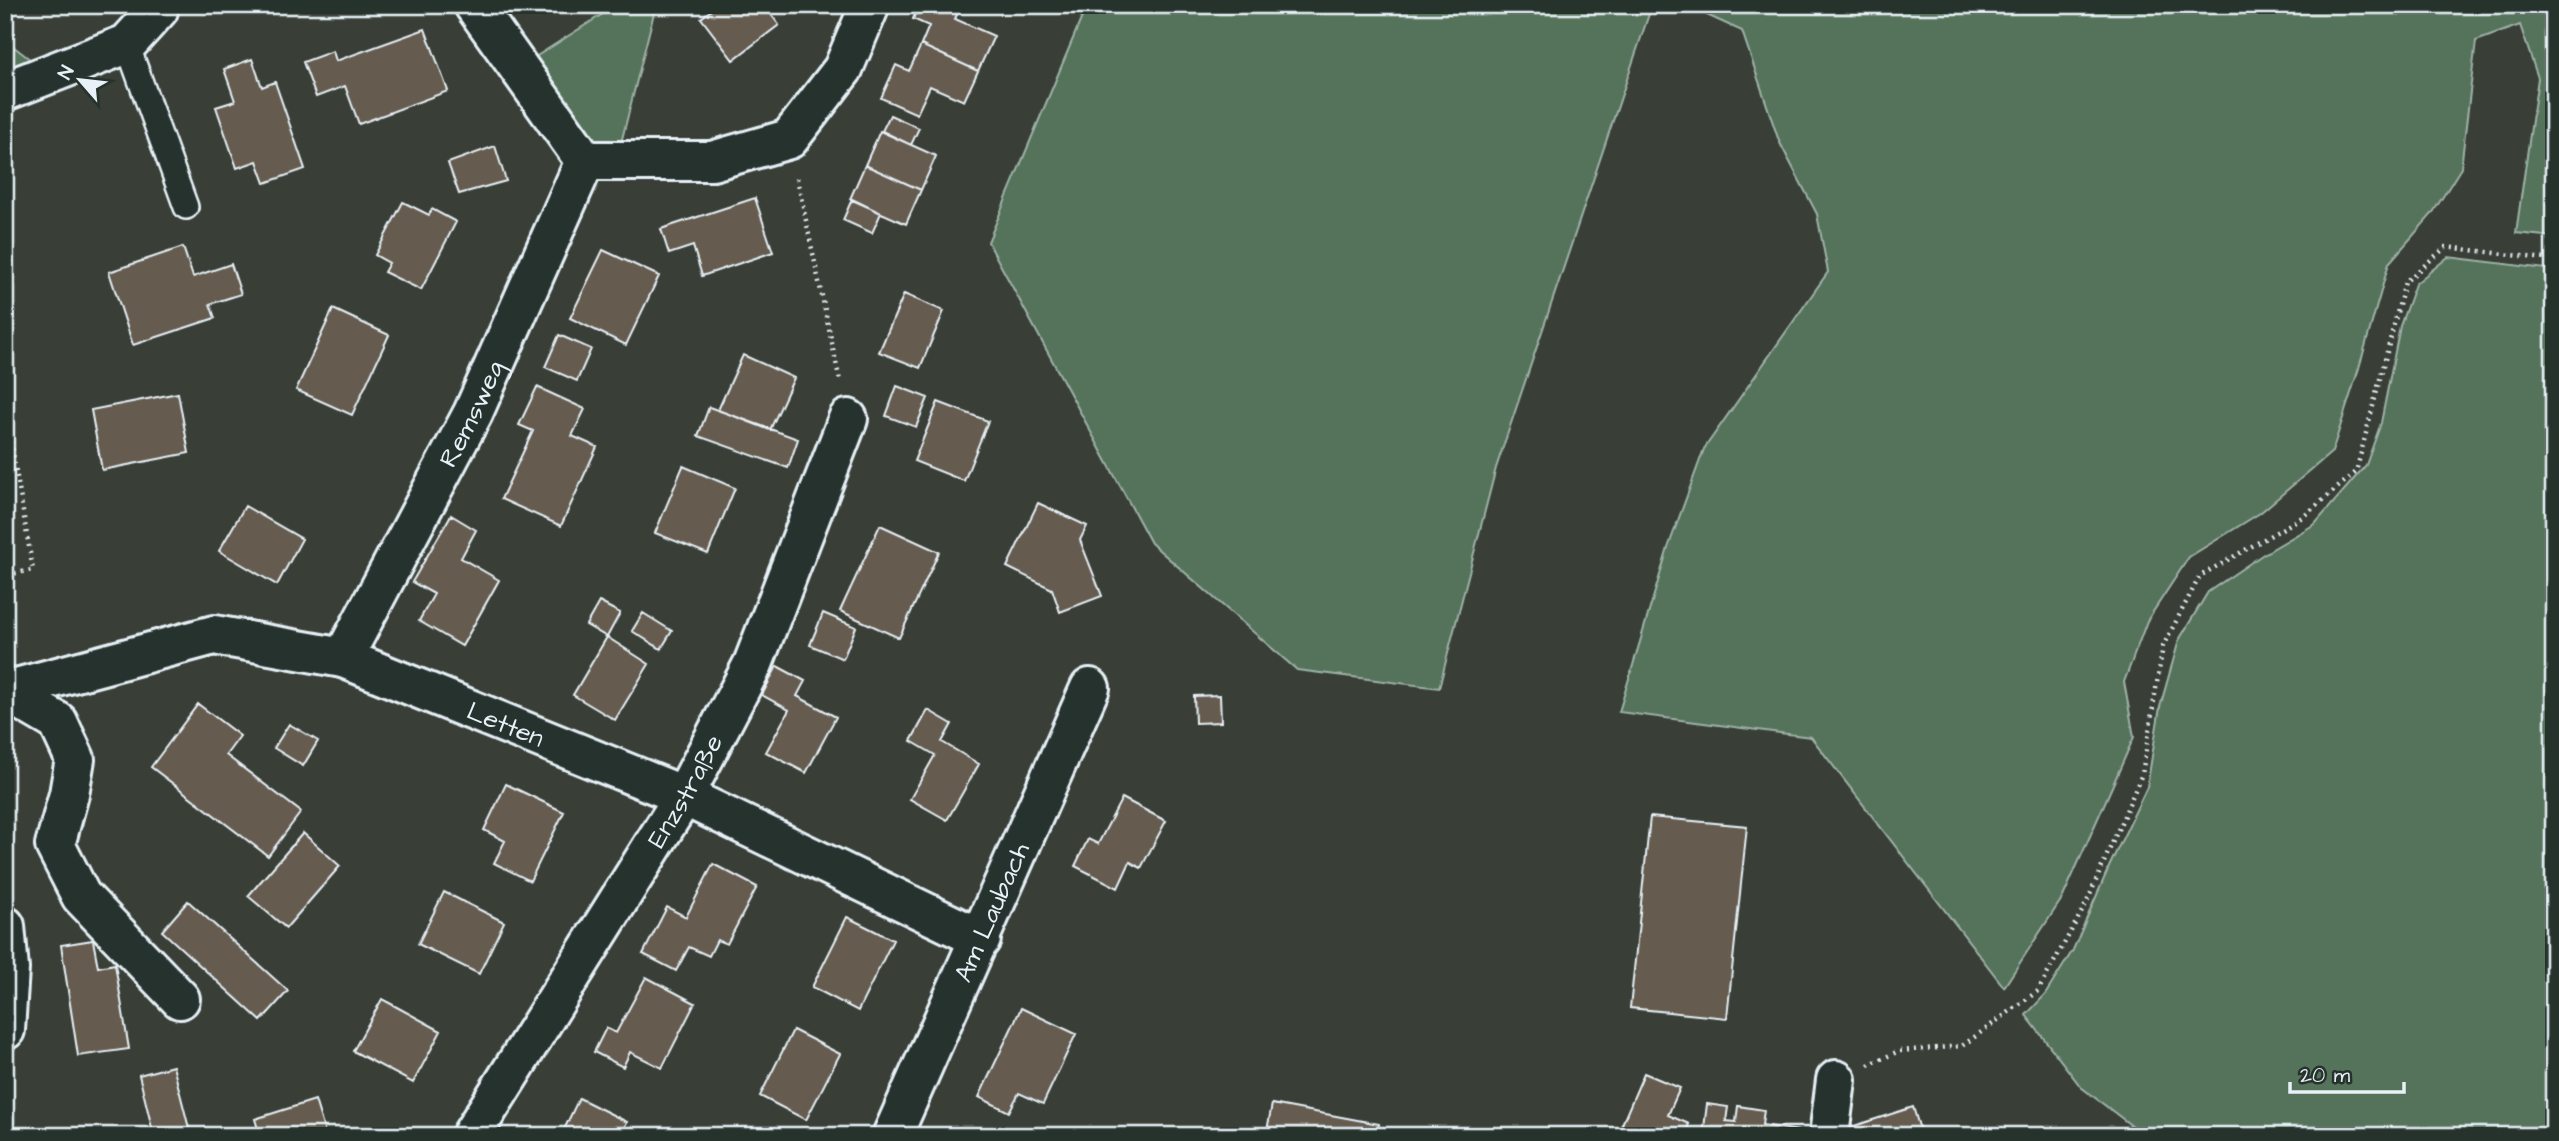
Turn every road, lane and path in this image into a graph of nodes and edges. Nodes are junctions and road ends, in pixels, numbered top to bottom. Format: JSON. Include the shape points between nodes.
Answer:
{"nodes":[{"id":1,"x":474,"y":5,"type":"edge"},
{"id":2,"x":870,"y":5,"type":"edge"},
{"id":3,"x":165,"y":7,"type":"edge"},
{"id":4,"x":127,"y":44,"type":"junction"},
{"id":5,"x":5,"y":91,"type":"edge"},
{"id":6,"x":789,"y":139,"type":"junction"},
{"id":7,"x":585,"y":162,"type":"junction"},
{"id":8,"x":186,"y":206,"type":"dead end"},
{"id":9,"x":2554,"y":260,"type":"edge"},
{"id":10,"x":5,"y":407,"type":"edge"},
{"id":11,"x":848,"y":419,"type":"joint"},
{"id":12,"x":5,"y":575,"type":"edge"},
{"id":13,"x":343,"y":658,"type":"junction"},
{"id":14,"x":1090,"y":688,"type":"dead end"},
{"id":15,"x":5,"y":691,"type":"edge"},
{"id":16,"x":684,"y":796,"type":"junction"},
{"id":17,"x":5,"y":926,"type":"edge"},
{"id":18,"x":981,"y":939,"type":"junction"},
{"id":19,"x":180,"y":999,"type":"dead end"},
{"id":20,"x":5,"y":1030,"type":"edge"},
{"id":21,"x":1836,"y":1080,"type":"joint"},
{"id":22,"x":471,"y":1136,"type":"edge"},
{"id":23,"x":892,"y":1136,"type":"edge"},
{"id":24,"x":1829,"y":1136,"type":"edge"}],
"edges":[{"from":1,"to":7,"type":"street"},
{"from":2,"to":6,"type":"street","via":[[844,69]]},
{"from":3,"to":4,"type":"street"},
{"from":4,"to":5,"type":"street"},
{"from":4,"to":8,"type":"lane"},
{"from":6,"to":7,"type":"street","via":[[712,161]]},
{"from":6,"to":11,"type":"path"},
{"from":7,"to":13,"type":"street","name":"Remsweg","via":[[473,413]]},
{"from":9,"to":21,"type":"path","via":[[2446,247],[2405,282],[2356,472],[2304,516],[2200,576],[2162,646],[2142,774],[2086,904],[2038,991],[1962,1046],[1899,1051]]},
{"from":10,"to":12,"type":"path","via":[[33,569]]},
{"from":11,"to":16,"type":"street","name":"Enzstraße","via":[[753,664]]},
{"from":13,"to":15,"type":"street","name":"Letten","via":[[214,635]]},
{"from":13,"to":16,"type":"street","name":"Letten"},
{"from":14,"to":18,"type":"street","name":"Am Laubach"},
{"from":15,"to":19,"type":"street","name":"Letten","via":[[58,722],[75,759],[55,845],[81,897]]},
{"from":16,"to":18,"type":"street","name":"Letten"},
{"from":16,"to":22,"type":"street","name":"Enzstraße"},
{"from":17,"to":20,"type":"street","via":[[9,969]]},
{"from":18,"to":23,"type":"street","name":"Am Laubach"},
{"from":21,"to":24,"type":"street"}]}
